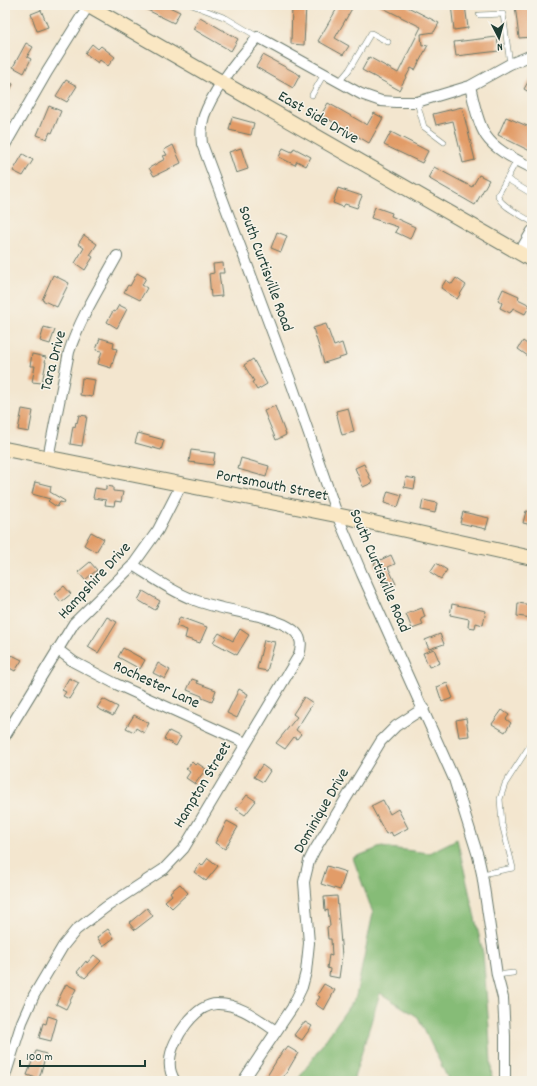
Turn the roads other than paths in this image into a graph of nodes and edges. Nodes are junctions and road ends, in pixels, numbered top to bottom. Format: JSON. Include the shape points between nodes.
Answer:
{"nodes":[{"id":1,"x":88,"y":5,"type":"edge"},
{"id":2,"x":192,"y":5,"type":"edge"},
{"id":3,"x":479,"y":16,"type":"dead end"},
{"id":4,"x":258,"y":37,"type":"junction"},
{"id":5,"x":388,"y":42,"type":"dead end"},
{"id":6,"x":532,"y":55,"type":"edge"},
{"id":7,"x":510,"y":64,"type":"junction"},
{"id":8,"x":324,"y":74,"type":"junction"},
{"id":9,"x":339,"y":82,"type":"junction"},
{"id":10,"x":222,"y":83,"type":"junction"},
{"id":11,"x":470,"y":86,"type":"junction"},
{"id":12,"x":312,"y":95,"type":"dead end"},
{"id":13,"x":417,"y":102,"type":"junction"},
{"id":14,"x":444,"y":142,"type":"dead end"},
{"id":15,"x":5,"y":145,"type":"edge"},
{"id":16,"x":517,"y":160,"type":"junction"},
{"id":17,"x":532,"y":168,"type":"edge"},
{"id":18,"x":507,"y":179,"type":"junction"},
{"id":19,"x":532,"y":194,"type":"edge"},
{"id":20,"x":532,"y":222,"type":"edge"},
{"id":21,"x":532,"y":231,"type":"edge"},
{"id":22,"x":519,"y":253,"type":"junction"},
{"id":23,"x":117,"y":256,"type":"dead end"},
{"id":24,"x":532,"y":260,"type":"edge"},
{"id":25,"x":5,"y":450,"type":"edge"},
{"id":26,"x":48,"y":458,"type":"junction"},
{"id":27,"x":181,"y":485,"type":"junction"},
{"id":28,"x":338,"y":517,"type":"junction"},
{"id":29,"x":532,"y":558,"type":"edge"},
{"id":30,"x":133,"y":565,"type":"junction"},
{"id":31,"x":57,"y":649,"type":"junction"},
{"id":32,"x":424,"y":708,"type":"junction"},
{"id":33,"x":5,"y":736,"type":"edge"},
{"id":34,"x":532,"y":742,"type":"edge"},
{"id":35,"x":246,"y":743,"type":"junction"},
{"id":36,"x":482,"y":874,"type":"junction"},
{"id":37,"x":513,"y":973,"type":"dead end"},
{"id":38,"x":498,"y":975,"type":"junction"},
{"id":39,"x":276,"y":1031,"type":"junction"},
{"id":40,"x":5,"y":1076,"type":"edge"},
{"id":41,"x":175,"y":1081,"type":"edge"},
{"id":42,"x":242,"y":1081,"type":"edge"},
{"id":43,"x":505,"y":1081,"type":"edge"}],
"edges":[{"from":1,"to":10,"type":"street","name":"East Side Drive"},
{"from":1,"to":15,"type":"street"},
{"from":2,"to":4,"type":"lane","via":[[226,18]]},
{"from":3,"to":7,"type":"lane","via":[[503,14]]},
{"from":4,"to":8,"type":"street"},
{"from":4,"to":10,"type":"street","name":"South Curtisville Road","via":[[240,56]]},
{"from":5,"to":9,"type":"lane","via":[[371,33],[350,70]]},
{"from":6,"to":7,"type":"street"},
{"from":7,"to":11,"type":"street"},
{"from":8,"to":9,"type":"street"},
{"from":8,"to":12,"type":"lane"},
{"from":9,"to":13,"type":"street","via":[[381,101]]},
{"from":10,"to":22,"type":"street","name":"East Side Drive"},
{"from":10,"to":28,"type":"street","name":"South Curtisville Road","via":[[204,116],[202,144]]},
{"from":11,"to":13,"type":"street"},
{"from":11,"to":16,"type":"street","via":[[482,128],[487,136],[500,150]]},
{"from":13,"to":14,"type":"lane","via":[[424,127]]},
{"from":16,"to":17,"type":"street"},
{"from":16,"to":18,"type":"lane"},
{"from":18,"to":19,"type":"lane"},
{"from":18,"to":20,"type":"lane","via":[[498,195],[499,201]]},
{"from":21,"to":22,"type":"street"},
{"from":22,"to":24,"type":"street","name":"East Side Drive"},
{"from":23,"to":26,"type":"street","name":"Tara Drive","via":[[73,340]]},
{"from":25,"to":26,"type":"street","name":"Portsmouth Street"},
{"from":26,"to":27,"type":"street","name":"Portsmouth Street"},
{"from":27,"to":28,"type":"street","name":"Portsmouth Street"},
{"from":27,"to":30,"type":"street","name":"Hampshire Drive","via":[[158,530]]},
{"from":28,"to":29,"type":"street","name":"Portsmouth Street"},
{"from":28,"to":32,"type":"street","name":"South Curtisville Road"},
{"from":30,"to":31,"type":"street","name":"Hampshire Drive","via":[[74,623]]},
{"from":30,"to":35,"type":"street","name":"Hampton Street","via":[[191,599],[276,621],[293,629],[299,636],[299,654]]},
{"from":31,"to":33,"type":"street","name":"Hampshire Drive"},
{"from":31,"to":35,"type":"street","name":"Rochester Lane","via":[[74,662],[116,684]]},
{"from":32,"to":36,"type":"street","name":"South Curtisville Road","via":[[454,778]]},
{"from":32,"to":39,"type":"street","name":"Dominique Drive","via":[[396,726],[381,740],[314,851],[304,882],[309,943],[306,972],[298,999]]},
{"from":34,"to":36,"type":"lane","via":[[505,784],[500,799],[502,824],[513,868]]},
{"from":35,"to":40,"type":"street","name":"Hampton Street","via":[[206,813],[176,858],[76,930],[63,946],[22,1022]]},
{"from":36,"to":38,"type":"street","name":"South Curtisville Road"},
{"from":37,"to":38,"type":"lane"},
{"from":38,"to":43,"type":"street","name":"South Curtisville Road","via":[[505,1036]]},
{"from":39,"to":41,"type":"street","via":[[228,1004],[206,1007],[189,1020],[175,1042],[170,1061]]},
{"from":39,"to":42,"type":"street","name":"Dominique Drive"}]}
